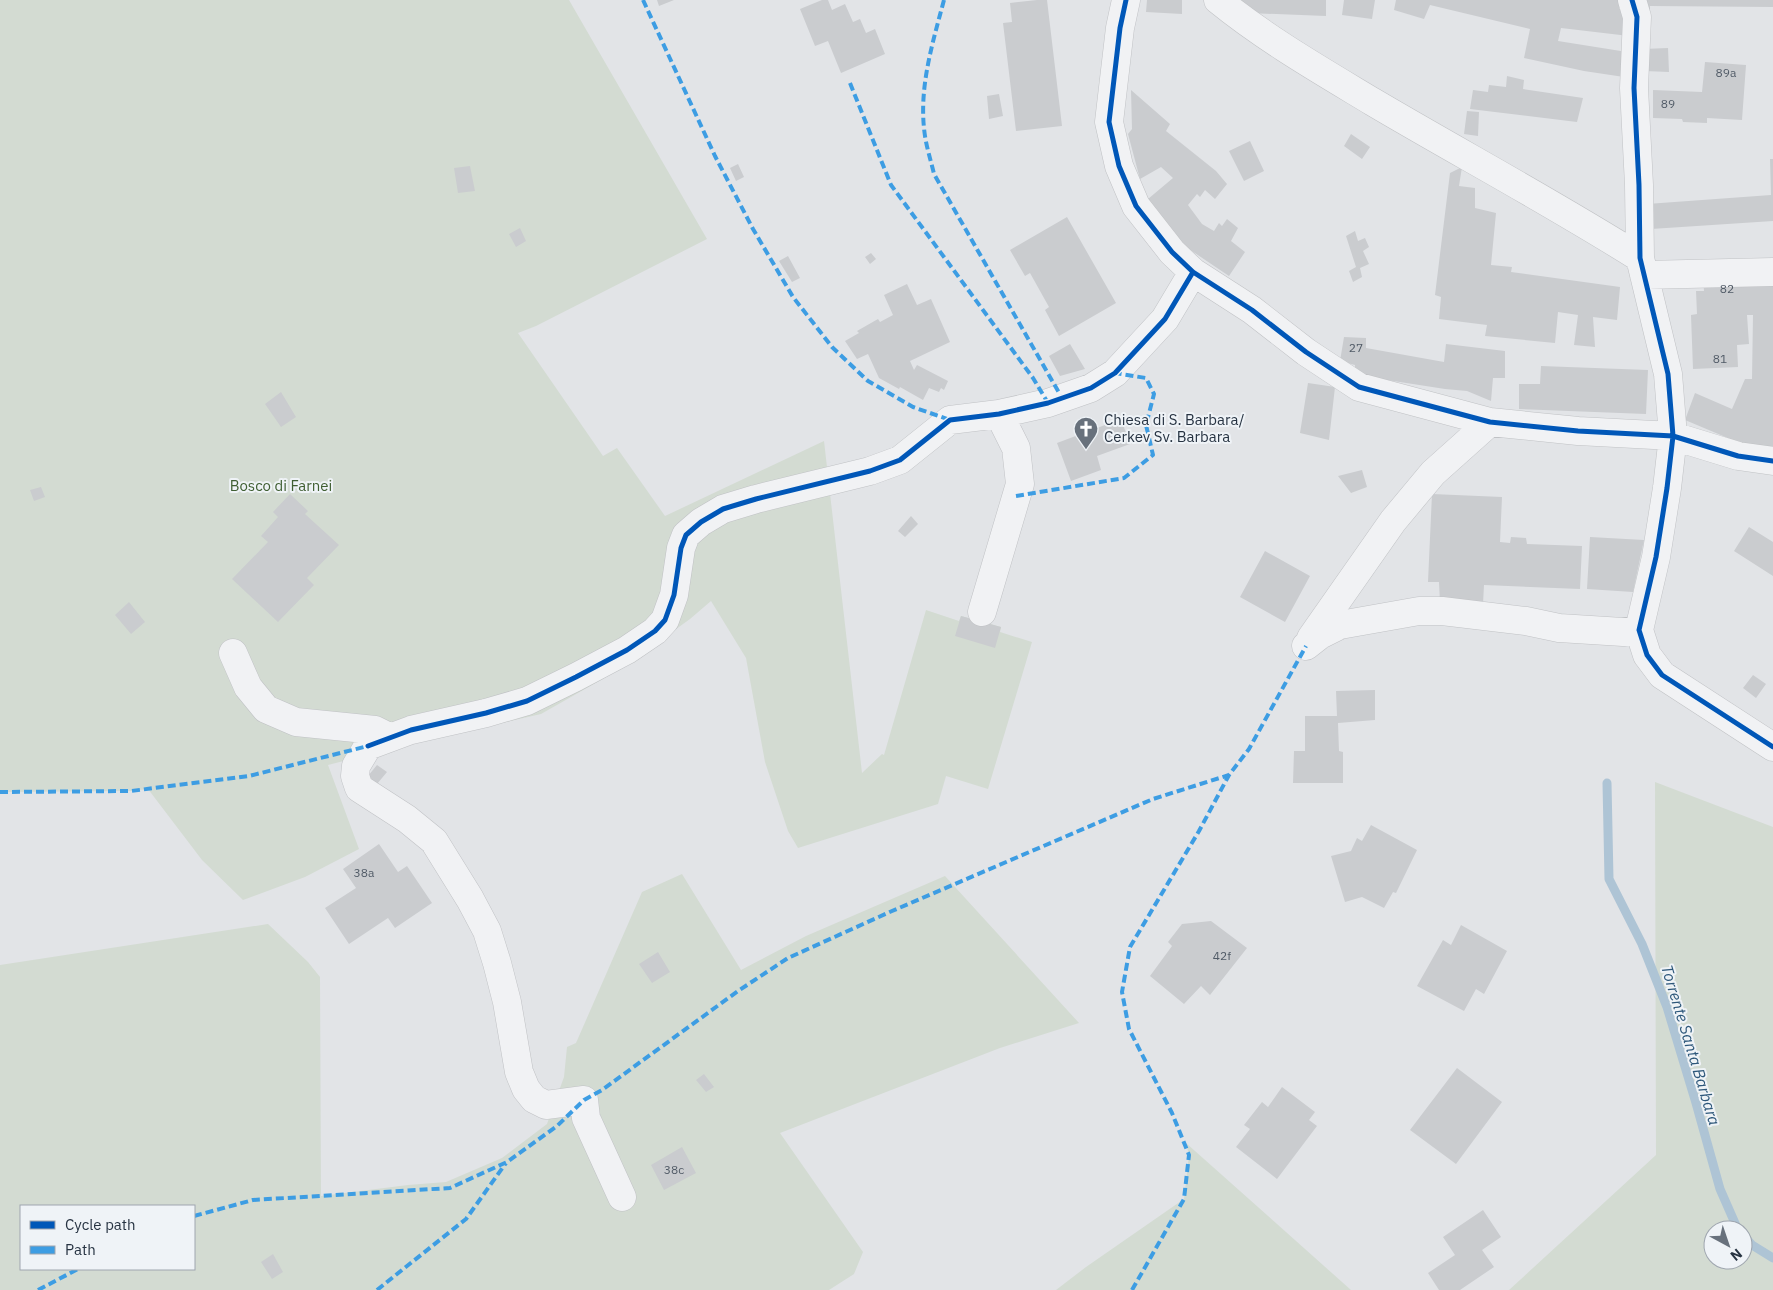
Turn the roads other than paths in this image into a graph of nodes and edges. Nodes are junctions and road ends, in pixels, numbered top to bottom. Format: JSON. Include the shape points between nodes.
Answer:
{"nodes":[{"id":1,"x":1126,"y":0,"type":"edge"},
{"id":2,"x":1218,"y":0,"type":"edge"},
{"id":3,"x":1632,"y":0,"type":"edge"},
{"id":4,"x":1642,"y":266,"type":"junction"},
{"id":5,"x":1193,"y":272,"type":"junction"},
{"id":6,"x":1773,"y":272,"type":"edge"},
{"id":7,"x":999,"y":414,"type":"junction"},
{"id":8,"x":1490,"y":422,"type":"junction"},
{"id":9,"x":1672,"y":436,"type":"junction"},
{"id":10,"x":1773,"y":462,"type":"edge"},
{"id":11,"x":982,"y":612,"type":"dead end"},
{"id":12,"x":1639,"y":630,"type":"junction"},
{"id":13,"x":233,"y":653,"type":"dead end"},
{"id":14,"x":378,"y":742,"type":"junction"},
{"id":15,"x":1773,"y":747,"type":"edge"},
{"id":16,"x":622,"y":1197,"type":"dead end"}],
"edges":[{"from":1,"to":5,"type":"street","via":[[1110,122],[1119,166],[1136,206],[1172,252]]},
{"from":2,"to":4,"type":"street","via":[[1249,25],[1346,86],[1584,223]]},
{"from":3,"to":4,"type":"street","via":[[1637,17],[1634,88]]},
{"from":4,"to":6,"type":"street"},
{"from":4,"to":9,"type":"street","via":[[1668,374]]},
{"from":5,"to":7,"type":"street","via":[[1165,319],[1116,373],[1091,388]]},
{"from":5,"to":8,"type":"street","via":[[1359,387]]},
{"from":7,"to":11,"type":"street","via":[[1016,448],[1020,484]]},
{"from":7,"to":14,"type":"street","via":[[950,420],[900,460],[870,472],[723,509],[686,535],[680,548],[674,595],[665,620],[627,650],[527,701],[410,730]]},
{"from":8,"to":9,"type":"street"},
{"from":8,"to":12,"type":"street","via":[[1428,480],[1393,522],[1306,646],[1340,625],[1419,611],[1526,621],[1559,628]]},
{"from":9,"to":10,"type":"street","via":[[1738,456]]},
{"from":9,"to":12,"type":"street","via":[[1656,557]]},
{"from":12,"to":15,"type":"street","via":[[1647,655],[1662,675]]},
{"from":13,"to":14,"type":"street","via":[[248,686],[266,709],[296,722],[375,730]]},
{"from":14,"to":16,"type":"street","via":[[356,766],[359,788],[434,841],[487,931],[508,1002],[519,1072],[526,1089],[534,1099],[546,1105],[584,1100],[586,1118]]}]}
